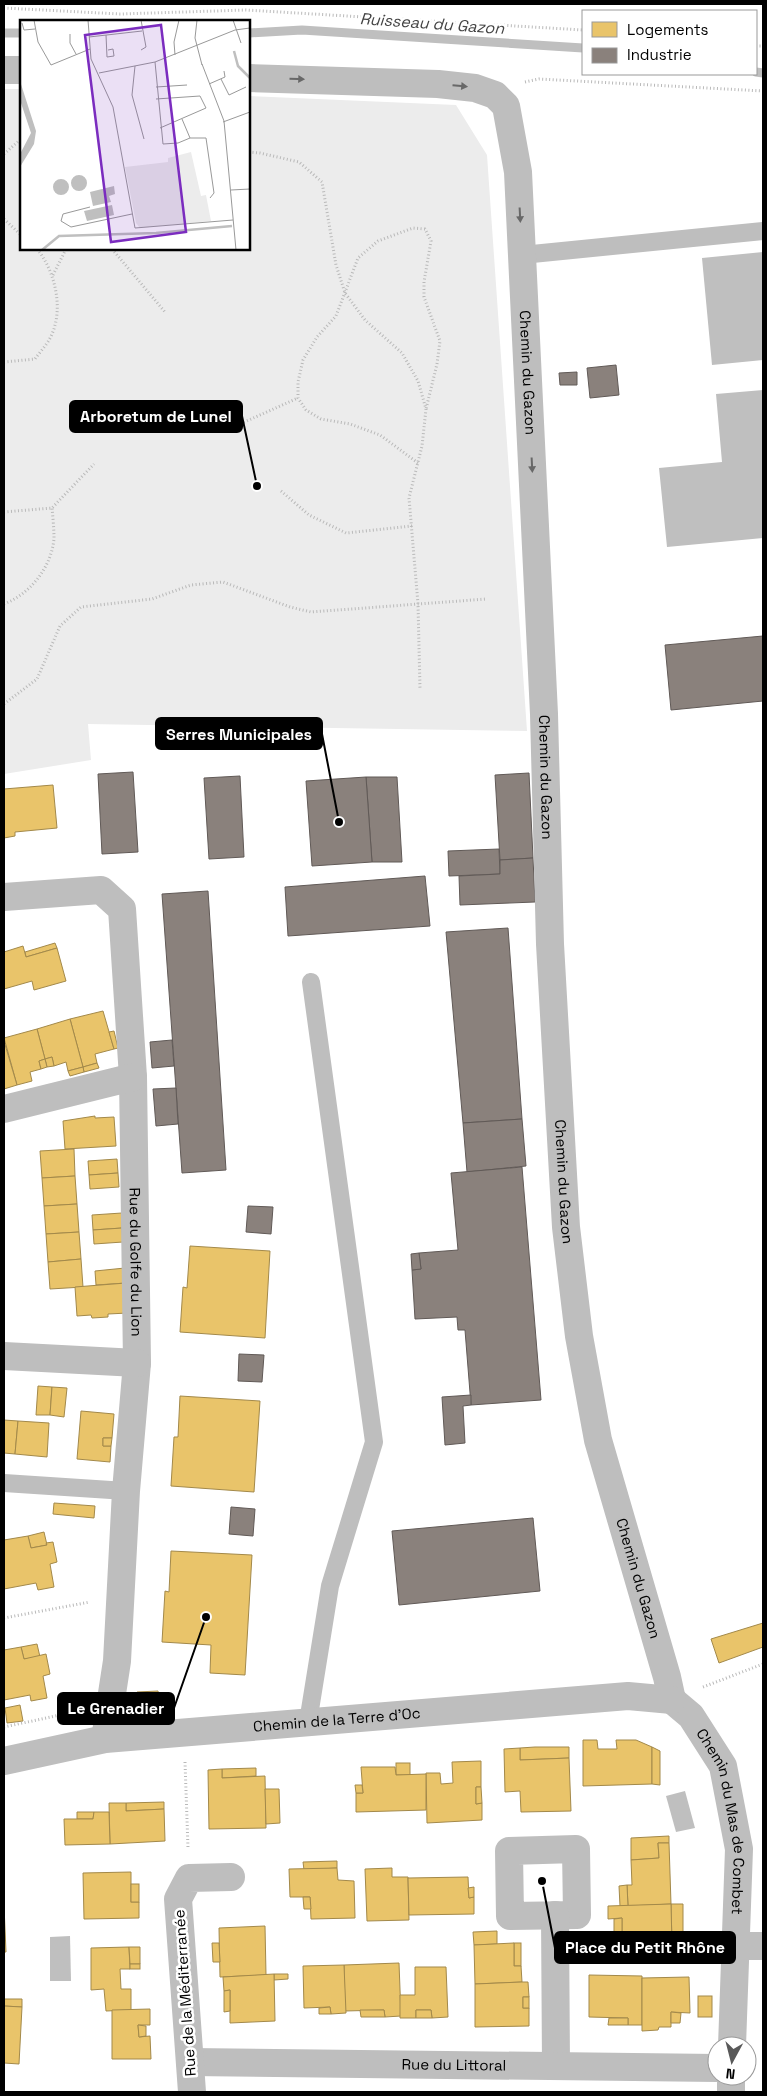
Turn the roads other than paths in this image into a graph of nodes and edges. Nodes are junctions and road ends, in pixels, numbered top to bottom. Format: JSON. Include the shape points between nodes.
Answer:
{"nodes":[{"id":1,"x":4,"y":70,"type":"edge"},
{"id":2,"x":20,"y":70,"type":"edge"},
{"id":3,"x":250,"y":78,"type":"edge"},
{"id":4,"x":763,"y":231,"type":"edge"},
{"id":5,"x":522,"y":255,"type":"junction"},
{"id":6,"x":4,"y":896,"type":"edge"},
{"id":7,"x":311,"y":982,"type":"dead end"},
{"id":8,"x":133,"y":1077,"type":"junction"},
{"id":9,"x":4,"y":1109,"type":"edge"},
{"id":10,"x":4,"y":1356,"type":"edge"},
{"id":11,"x":137,"y":1363,"type":"junction"},
{"id":12,"x":4,"y":1483,"type":"edge"},
{"id":13,"x":126,"y":1491,"type":"junction"},
{"id":14,"x":672,"y":1700,"type":"junction"},
{"id":15,"x":308,"y":1722,"type":"junction"},
{"id":16,"x":105,"y":1739,"type":"junction"},
{"id":17,"x":4,"y":1761,"type":"edge"},
{"id":18,"x":231,"y":1877,"type":"dead end"},
{"id":19,"x":555,"y":1915,"type":"dead end"},
{"id":20,"x":735,"y":1946,"type":"junction"},
{"id":21,"x":763,"y":1946,"type":"edge"},
{"id":22,"x":732,"y":2036,"type":"edge"},
{"id":23,"x":190,"y":2062,"type":"junction"},
{"id":24,"x":556,"y":2066,"type":"junction"},
{"id":25,"x":707,"y":2068,"type":"edge"},
{"id":26,"x":192,"y":2092,"type":"edge"}],
"edges":[{"from":1,"to":2,"type":"street"},
{"from":3,"to":5,"type":"street","name":"Chemin du Gazon","one_way":true,"via":[[438,84],[475,88],[495,95],[506,106],[518,172]]},
{"from":4,"to":5,"type":"lane"},
{"from":5,"to":14,"type":"street","name":"Chemin du Gazon","one_way":true,"via":[[544,714],[550,944],[566,1227],[579,1336],[598,1440]]},
{"from":6,"to":8,"type":"street","name":"Rue du Golfe du Lion","via":[[101,890],[122,909]]},
{"from":7,"to":15,"type":"lane","via":[[374,1442],[330,1586]]},
{"from":8,"to":9,"type":"street"},
{"from":8,"to":11,"type":"street","name":"Rue du Golfe du Lion"},
{"from":10,"to":11,"type":"street"},
{"from":11,"to":13,"type":"street","name":"Rue du Golfe du Lion"},
{"from":12,"to":13,"type":"lane"},
{"from":13,"to":16,"type":"street","name":"Rue du Golfe du Lion","via":[[117,1661]]},
{"from":14,"to":15,"type":"street","name":"Chemin de la Terre d'Oc","via":[[628,1696]]},
{"from":14,"to":20,"type":"street","name":"Chemin du Mas de Combet","via":[[691,1716],[723,1766],[739,1848]]},
{"from":15,"to":16,"type":"street","name":"Chemin de la Terre d'Oc"},
{"from":16,"to":17,"type":"street","name":"Chemin de la Terre d'Oc"},
{"from":18,"to":23,"type":"street","name":"Rue de la Méditerranée","via":[[189,1878],[178,1899]]},
{"from":19,"to":24,"type":"street"},
{"from":20,"to":21,"type":"street"},
{"from":20,"to":22,"type":"street","name":"Chemin du Mas de Combet"},
{"from":23,"to":24,"type":"street","name":"Rue du Littoral"},
{"from":23,"to":26,"type":"street","name":"Rue de la Méditerranée"},
{"from":24,"to":25,"type":"street","name":"Rue du Littoral"}]}
